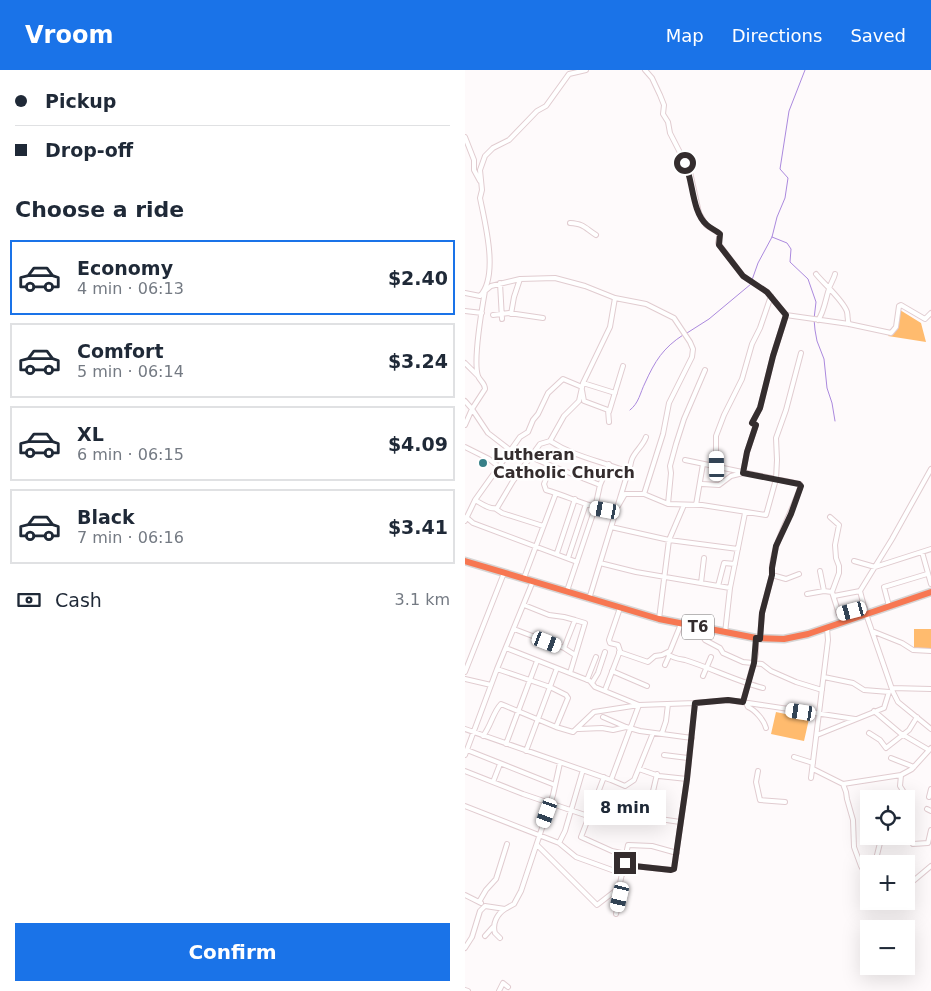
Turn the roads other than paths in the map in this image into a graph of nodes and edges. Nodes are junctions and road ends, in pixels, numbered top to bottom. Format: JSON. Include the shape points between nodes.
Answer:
{"nodes":[{"id":1,"x":586,"y":70,"type":"edge"},
{"id":2,"x":645,"y":70,"type":"edge"},
{"id":3,"x":465,"y":137,"type":"edge"},
{"id":4,"x":481,"y":182,"type":"junction"},
{"id":5,"x":570,"y":223,"type":"dead end"},
{"id":6,"x":595,"y":235,"type":"dead end"},
{"id":7,"x":816,"y":274,"type":"dead end"},
{"id":8,"x":835,"y":274,"type":"dead end"},
{"id":9,"x":520,"y":279,"type":"junction"},
{"id":10,"x":500,"y":283,"type":"junction"},
{"id":11,"x":829,"y":287,"type":"junction"},
{"id":12,"x":485,"y":290,"type":"junction"},
{"id":13,"x":465,"y":293,"type":"edge"},
{"id":14,"x":771,"y":296,"type":"junction"},
{"id":15,"x":615,"y":298,"type":"junction"},
{"id":16,"x":465,"y":311,"type":"edge"},
{"id":17,"x":482,"y":313,"type":"junction"},
{"id":18,"x":931,"y":313,"type":"edge"},
{"id":19,"x":511,"y":314,"type":"junction"},
{"id":20,"x":493,"y":315,"type":"dead end"},
{"id":21,"x":786,"y":315,"type":"junction"},
{"id":22,"x":502,"y":316,"type":"junction"},
{"id":23,"x":543,"y":318,"type":"dead end"},
{"id":24,"x":818,"y":320,"type":"junction"},
{"id":25,"x":849,"y":324,"type":"junction"},
{"id":26,"x":801,"y":353,"type":"dead end"},
{"id":27,"x":465,"y":363,"type":"edge"},
{"id":28,"x":623,"y":366,"type":"dead end"},
{"id":29,"x":705,"y":370,"type":"dead end"},
{"id":30,"x":478,"y":376,"type":"junction"},
{"id":31,"x":582,"y":387,"type":"junction"},
{"id":32,"x":615,"y":393,"type":"junction"},
{"id":33,"x":465,"y":401,"type":"edge"},
{"id":34,"x":472,"y":409,"type":"junction"},
{"id":35,"x":609,"y":412,"type":"junction"},
{"id":36,"x":609,"y":422,"type":"dead end"},
{"id":37,"x":465,"y":425,"type":"edge"},
{"id":38,"x":645,"y":436,"type":"dead end"},
{"id":39,"x":550,"y":442,"type":"junction"},
{"id":40,"x":465,"y":447,"type":"edge"},
{"id":41,"x":510,"y":450,"type":"junction"},
{"id":42,"x":531,"y":456,"type":"junction"},
{"id":43,"x":685,"y":460,"type":"dead end"},
{"id":44,"x":609,"y":464,"type":"junction"},
{"id":45,"x":703,"y":464,"type":"junction"},
{"id":46,"x":551,"y":466,"type":"junction"},
{"id":47,"x":717,"y":466,"type":"junction"},
{"id":48,"x":499,"y":467,"type":"junction"},
{"id":49,"x":931,"y":469,"type":"edge"},
{"id":50,"x":628,"y":472,"type":"junction"},
{"id":51,"x":743,"y":473,"type":"junction"},
{"id":52,"x":775,"y":479,"type":"junction"},
{"id":53,"x":703,"y":484,"type":"dead end"},
{"id":54,"x":600,"y":485,"type":"junction"},
{"id":55,"x":556,"y":493,"type":"junction"},
{"id":56,"x":644,"y":494,"type":"junction"},
{"id":57,"x":575,"y":499,"type":"junction"},
{"id":58,"x":475,"y":500,"type":"junction"},
{"id":59,"x":586,"y":504,"type":"junction"},
{"id":60,"x":668,"y":504,"type":"junction"},
{"id":61,"x":684,"y":505,"type":"junction"},
{"id":62,"x":696,"y":505,"type":"junction"},
{"id":63,"x":618,"y":506,"type":"junction"},
{"id":64,"x":595,"y":508,"type":"junction"},
{"id":65,"x":496,"y":509,"type":"junction"},
{"id":66,"x":616,"y":512,"type":"junction"},
{"id":67,"x":745,"y":513,"type":"junction"},
{"id":68,"x":830,"y":517,"type":"dead end"},
{"id":69,"x":465,"y":518,"type":"edge"},
{"id":70,"x":543,"y":526,"type":"junction"},
{"id":71,"x":611,"y":527,"type":"junction"},
{"id":72,"x":669,"y":540,"type":"junction"},
{"id":73,"x":537,"y":547,"type":"junction"},
{"id":74,"x":738,"y":549,"type":"junction"},
{"id":75,"x":931,"y":549,"type":"edge"},
{"id":76,"x":922,"y":552,"type":"junction"},
{"id":77,"x":557,"y":553,"type":"junction"},
{"id":78,"x":568,"y":558,"type":"junction"},
{"id":79,"x":703,"y":558,"type":"dead end"},
{"id":80,"x":465,"y":561,"type":"edge"},
{"id":81,"x":854,"y":561,"type":"dead end"},
{"id":82,"x":577,"y":562,"type":"junction"},
{"id":83,"x":601,"y":563,"type":"junction"},
{"id":84,"x":735,"y":564,"type":"junction"},
{"id":85,"x":875,"y":567,"type":"junction"},
{"id":86,"x":820,"y":571,"type":"dead end"},
{"id":87,"x":504,"y":573,"type":"junction"},
{"id":88,"x":799,"y":574,"type":"dead end"},
{"id":89,"x":927,"y":574,"type":"junction"},
{"id":90,"x":772,"y":575,"type":"junction"},
{"id":91,"x":665,"y":576,"type":"junction"},
{"id":92,"x":524,"y":578,"type":"junction"},
{"id":93,"x":533,"y":581,"type":"junction"},
{"id":94,"x":701,"y":582,"type":"junction"},
{"id":95,"x":931,"y":584,"type":"edge"},
{"id":96,"x":718,"y":586,"type":"junction"},
{"id":97,"x":730,"y":588,"type":"junction"},
{"id":98,"x":567,"y":591,"type":"junction"},
{"id":99,"x":824,"y":591,"type":"junction"},
{"id":100,"x":860,"y":591,"type":"junction"},
{"id":101,"x":931,"y":592,"type":"edge"},
{"id":102,"x":807,"y":594,"type":"dead end"},
{"id":103,"x":833,"y":594,"type":"junction"},
{"id":104,"x":589,"y":599,"type":"junction"},
{"id":105,"x":524,"y":605,"type":"junction"},
{"id":106,"x":889,"y":606,"type":"junction"},
{"id":107,"x":619,"y":608,"type":"junction"},
{"id":108,"x":866,"y":611,"type":"junction"},
{"id":109,"x":659,"y":619,"type":"junction"},
{"id":110,"x":575,"y":620,"type":"junction"},
{"id":111,"x":681,"y":624,"type":"junction"},
{"id":112,"x":697,"y":627,"type":"junction"},
{"id":113,"x":827,"y":628,"type":"junction"},
{"id":114,"x":514,"y":629,"type":"junction"},
{"id":115,"x":872,"y":631,"type":"junction"},
{"id":116,"x":725,"y":633,"type":"junction"},
{"id":117,"x":758,"y":639,"type":"junction"},
{"id":118,"x":506,"y":648,"type":"junction"},
{"id":119,"x":564,"y":648,"type":"junction"},
{"id":120,"x":931,"y":651,"type":"edge"},
{"id":121,"x":605,"y":652,"type":"dead end"},
{"id":122,"x":619,"y":652,"type":"junction"},
{"id":123,"x":575,"y":655,"type":"junction"},
{"id":124,"x":668,"y":655,"type":"junction"},
{"id":125,"x":596,"y":657,"type":"dead end"},
{"id":126,"x":711,"y":657,"type":"dead end"},
{"id":127,"x":537,"y":661,"type":"junction"},
{"id":128,"x":754,"y":663,"type":"junction"},
{"id":129,"x":665,"y":665,"type":"dead end"},
{"id":130,"x":557,"y":668,"type":"junction"},
{"id":131,"x":497,"y":669,"type":"junction"},
{"id":132,"x":706,"y":669,"type":"junction"},
{"id":133,"x":612,"y":671,"type":"junction"},
{"id":134,"x":465,"y":672,"type":"edge"},
{"id":135,"x":570,"y":674,"type":"junction"},
{"id":136,"x":703,"y":676,"type":"dead end"},
{"id":137,"x":824,"y":677,"type":"junction"},
{"id":138,"x":465,"y":679,"type":"edge"},
{"id":139,"x":530,"y":680,"type":"junction"},
{"id":140,"x":587,"y":680,"type":"junction"},
{"id":141,"x":592,"y":683,"type":"junction"},
{"id":142,"x":748,"y":683,"type":"junction"},
{"id":143,"x":491,"y":685,"type":"junction"},
{"id":144,"x":647,"y":686,"type":"dead end"},
{"id":145,"x":550,"y":687,"type":"junction"},
{"id":146,"x":763,"y":688,"type":"dead end"},
{"id":147,"x":931,"y":688,"type":"edge"},
{"id":148,"x":605,"y":690,"type":"junction"},
{"id":149,"x":823,"y":690,"type":"junction"},
{"id":150,"x":891,"y":691,"type":"junction"},
{"id":151,"x":695,"y":703,"type":"junction"},
{"id":152,"x":745,"y":703,"type":"junction"},
{"id":153,"x":668,"y":704,"type":"junction"},
{"id":154,"x":639,"y":705,"type":"junction"},
{"id":155,"x":518,"y":710,"type":"junction"},
{"id":156,"x":874,"y":711,"type":"junction"},
{"id":157,"x":819,"y":714,"type":"junction"},
{"id":158,"x":917,"y":717,"type":"junction"},
{"id":159,"x":603,"y":718,"type":"dead end"},
{"id":160,"x":538,"y":719,"type":"junction"},
{"id":161,"x":855,"y":719,"type":"junction"},
{"id":162,"x":556,"y":727,"type":"junction"},
{"id":163,"x":628,"y":727,"type":"junction"},
{"id":164,"x":766,"y":728,"type":"dead end"},
{"id":165,"x":465,"y":729,"type":"edge"},
{"id":166,"x":931,"y":729,"type":"edge"},
{"id":167,"x":577,"y":730,"type":"junction"},
{"id":168,"x":473,"y":732,"type":"junction"},
{"id":169,"x":653,"y":733,"type":"junction"},
{"id":170,"x":869,"y":733,"type":"dead end"},
{"id":171,"x":662,"y":734,"type":"junction"},
{"id":172,"x":817,"y":734,"type":"junction"},
{"id":173,"x":903,"y":734,"type":"junction"},
{"id":174,"x":483,"y":736,"type":"junction"},
{"id":175,"x":692,"y":738,"type":"junction"},
{"id":176,"x":506,"y":744,"type":"junction"},
{"id":177,"x":930,"y":749,"type":"edge"},
{"id":178,"x":526,"y":751,"type":"junction"},
{"id":179,"x":466,"y":753,"type":"edge"},
{"id":180,"x":664,"y":755,"type":"dead end"},
{"id":181,"x":795,"y":757,"type":"dead end"},
{"id":182,"x":688,"y":758,"type":"junction"},
{"id":183,"x":891,"y":758,"type":"dead end"},
{"id":184,"x":560,"y":763,"type":"junction"},
{"id":185,"x":813,"y":763,"type":"junction"},
{"id":186,"x":500,"y":764,"type":"junction"},
{"id":187,"x":914,"y":766,"type":"junction"},
{"id":188,"x":639,"y":769,"type":"junction"},
{"id":189,"x":813,"y":769,"type":"junction"},
{"id":190,"x":465,"y":771,"type":"edge"},
{"id":191,"x":758,"y":771,"type":"dead end"},
{"id":192,"x":582,"y":773,"type":"dead end"},
{"id":193,"x":657,"y":774,"type":"junction"},
{"id":194,"x":901,"y":774,"type":"junction"},
{"id":195,"x":604,"y":777,"type":"junction"},
{"id":196,"x":811,"y":778,"type":"dead end"},
{"id":197,"x":687,"y":779,"type":"junction"},
{"id":198,"x":611,"y":780,"type":"junction"},
{"id":199,"x":493,"y":782,"type":"junction"},
{"id":200,"x":555,"y":784,"type":"junction"},
{"id":201,"x":843,"y":784,"type":"junction"},
{"id":202,"x":931,"y":789,"type":"edge"},
{"id":203,"x":902,"y":790,"type":"edge"},
{"id":204,"x":595,"y":797,"type":"junction"},
{"id":205,"x":929,"y":797,"type":"dead end"},
{"id":206,"x":785,"y":802,"type":"dead end"},
{"id":207,"x":550,"y":804,"type":"junction"},
{"id":208,"x":465,"y":806,"type":"edge"},
{"id":209,"x":571,"y":810,"type":"junction"},
{"id":210,"x":588,"y":816,"type":"junction"},
{"id":211,"x":647,"y":817,"type":"junction"},
{"id":212,"x":681,"y":822,"type":"junction"},
{"id":213,"x":931,"y":830,"type":"edge"},
{"id":214,"x":540,"y":835,"type":"junction"},
{"id":215,"x":559,"y":843,"type":"junction"},
{"id":216,"x":507,"y":844,"type":"dead end"},
{"id":217,"x":915,"y":844,"type":"edge"},
{"id":218,"x":537,"y":845,"type":"junction"},
{"id":219,"x":677,"y":853,"type":"junction"},
{"id":220,"x":626,"y":854,"type":"junction"},
{"id":221,"x":860,"y":863,"type":"edge"},
{"id":222,"x":625,"y":865,"type":"junction"},
{"id":223,"x":931,"y":866,"type":"edge"},
{"id":224,"x":623,"y":874,"type":"junction"},
{"id":225,"x":915,"y":879,"type":"edge"},
{"id":226,"x":619,"y":888,"type":"junction"},
{"id":227,"x":465,"y":895,"type":"edge"},
{"id":228,"x":479,"y":902,"type":"junction"},
{"id":229,"x":485,"y":906,"type":"junction"},
{"id":230,"x":505,"y":909,"type":"junction"},
{"id":231,"x":616,"y":914,"type":"dead end"},
{"id":232,"x":494,"y":925,"type":"junction"},
{"id":233,"x":485,"y":936,"type":"dead end"},
{"id":234,"x":500,"y":938,"type":"dead end"},
{"id":235,"x":465,"y":948,"type":"edge"},
{"id":236,"x":508,"y":987,"type":"dead end"},
{"id":237,"x":499,"y":991,"type":"edge"}],
"edges":[{"from":1,"to":4,"type":"street","via":[[569,74],[546,106],[509,140],[485,156],[479,170]]},
{"from":2,"to":14,"type":"street","via":[[664,105],[663,114],[689,172],[699,213],[706,225],[720,234],[719,245],[736,268]]},
{"from":3,"to":4,"type":"street","via":[[474,160],[474,170]]},
{"from":4,"to":12,"type":"street","via":[[480,198],[490,258]]},
{"from":5,"to":6,"type":"street","via":[[585,226]]},
{"from":7,"to":11,"type":"street"},
{"from":8,"to":11,"type":"street"},
{"from":9,"to":10,"type":"street"},
{"from":9,"to":15,"type":"street","via":[[555,278]]},
{"from":9,"to":19,"type":"street"},
{"from":10,"to":12,"type":"street"},
{"from":10,"to":22,"type":"street"},
{"from":11,"to":24,"type":"street"},
{"from":11,"to":25,"type":"street","via":[[846,310]]},
{"from":12,"to":13,"type":"street","via":[[479,296]]},
{"from":12,"to":17,"type":"street"},
{"from":14,"to":21,"type":"street"},
{"from":14,"to":47,"type":"street","via":[[742,379],[716,436]]},
{"from":15,"to":31,"type":"street","via":[[611,328]]},
{"from":15,"to":56,"type":"street","via":[[646,304],[675,318],[693,349],[691,361],[669,403]]},
{"from":16,"to":17,"type":"street"},
{"from":17,"to":30,"type":"street"},
{"from":18,"to":25,"type":"street","via":[[922,319],[901,305],[896,327],[891,332]]},
{"from":19,"to":22,"type":"street"},
{"from":19,"to":23,"type":"street"},
{"from":20,"to":22,"type":"street"},
{"from":21,"to":24,"type":"street"},
{"from":21,"to":51,"type":"street","via":[[760,408],[752,423],[756,425]]},
{"from":24,"to":25,"type":"street"},
{"from":26,"to":52,"type":"street","via":[[776,438]]},
{"from":27,"to":30,"type":"street"},
{"from":28,"to":32,"type":"street"},
{"from":29,"to":60,"type":"street","via":[[672,458]]},
{"from":30,"to":34,"type":"street","via":[[485,389]]},
{"from":31,"to":32,"type":"street"},
{"from":31,"to":35,"type":"street","via":[[584,401]]},
{"from":31,"to":39,"type":"street","via":[[579,401],[564,416]]},
{"from":31,"to":41,"type":"street","via":[[561,380],[548,393],[527,432]]},
{"from":32,"to":35,"type":"street"},
{"from":33,"to":34,"type":"street"},
{"from":34,"to":37,"type":"street"},
{"from":34,"to":41,"type":"street","via":[[488,433]]},
{"from":35,"to":36,"type":"street"},
{"from":38,"to":50,"type":"street"},
{"from":39,"to":42,"type":"street","via":[[541,444]]},
{"from":39,"to":44,"type":"street","via":[[580,457]]},
{"from":40,"to":48,"type":"street"},
{"from":41,"to":48,"type":"street"},
{"from":42,"to":46,"type":"street"},
{"from":42,"to":65,"type":"street"},
{"from":43,"to":45,"type":"street"},
{"from":44,"to":50,"type":"street"},
{"from":44,"to":54,"type":"street"},
{"from":45,"to":47,"type":"street"},
{"from":45,"to":62,"type":"street"},
{"from":46,"to":54,"type":"street"},
{"from":46,"to":55,"type":"street","via":[[544,484],[546,490]]},
{"from":47,"to":51,"type":"street"},
{"from":48,"to":58,"type":"street"},
{"from":49,"to":85,"type":"street"},
{"from":50,"to":63,"type":"street"},
{"from":51,"to":52,"type":"street"},
{"from":51,"to":53,"type":"street","via":[[731,476],[719,485]]},
{"from":52,"to":67,"type":"street","via":[[766,515]]},
{"from":52,"to":90,"type":"street","via":[[801,486],[776,546]]},
{"from":54,"to":64,"type":"street"},
{"from":55,"to":57,"type":"street"},
{"from":55,"to":70,"type":"street"},
{"from":56,"to":60,"type":"street"},
{"from":56,"to":63,"type":"street","via":[[625,494]]},
{"from":57,"to":59,"type":"street"},
{"from":57,"to":77,"type":"street"},
{"from":58,"to":65,"type":"street"},
{"from":58,"to":69,"type":"street"},
{"from":59,"to":64,"type":"street"},
{"from":59,"to":78,"type":"street"},
{"from":60,"to":61,"type":"street"},
{"from":61,"to":62,"type":"street"},
{"from":61,"to":72,"type":"street"},
{"from":62,"to":67,"type":"street"},
{"from":63,"to":66,"type":"street"},
{"from":64,"to":66,"type":"street"},
{"from":64,"to":82,"type":"street"},
{"from":65,"to":70,"type":"street"},
{"from":66,"to":71,"type":"street"},
{"from":67,"to":74,"type":"street"},
{"from":68,"to":103,"type":"street","via":[[839,525],[835,545],[839,573]]},
{"from":69,"to":73,"type":"street"},
{"from":70,"to":73,"type":"street"},
{"from":71,"to":72,"type":"street"},
{"from":71,"to":83,"type":"street"},
{"from":72,"to":74,"type":"street"},
{"from":72,"to":91,"type":"street"},
{"from":73,"to":77,"type":"street"},
{"from":73,"to":92,"type":"street"},
{"from":74,"to":84,"type":"street"},
{"from":75,"to":76,"type":"street"},
{"from":76,"to":85,"type":"street"},
{"from":76,"to":89,"type":"street"},
{"from":77,"to":78,"type":"street"},
{"from":78,"to":82,"type":"street"},
{"from":79,"to":94,"type":"street"},
{"from":80,"to":87,"type":"highway","number":"T6"},
{"from":81,"to":85,"type":"street"},
{"from":82,"to":98,"type":"street"},
{"from":83,"to":91,"type":"street"},
{"from":83,"to":104,"type":"street"},
{"from":84,"to":96,"type":"street","via":[[724,563]]},
{"from":84,"to":97,"type":"street"},
{"from":85,"to":100,"type":"street"},
{"from":86,"to":99,"type":"street"},
{"from":87,"to":92,"type":"highway","number":"T6"},
{"from":87,"to":134,"type":"street"},
{"from":88,"to":90,"type":"street","via":[[786,578]]},
{"from":89,"to":95,"type":"street"},
{"from":89,"to":106,"type":"street","via":[[884,587]]},
{"from":90,"to":117,"type":"street"},
{"from":91,"to":94,"type":"street"},
{"from":91,"to":109,"type":"street"},
{"from":92,"to":93,"type":"highway","number":"T6"},
{"from":93,"to":98,"type":"highway","number":"T6"},
{"from":93,"to":105,"type":"street"},
{"from":94,"to":96,"type":"street"},
{"from":96,"to":97,"type":"street"},
{"from":97,"to":116,"type":"street"},
{"from":98,"to":104,"type":"highway","number":"T6"},
{"from":99,"to":102,"type":"street"},
{"from":99,"to":103,"type":"street"},
{"from":100,"to":103,"type":"street"},
{"from":100,"to":108,"type":"street"},
{"from":101,"to":106,"type":"highway","number":"T6"},
{"from":103,"to":108,"type":"street","via":[[839,614]]},
{"from":104,"to":107,"type":"highway","number":"T6"},
{"from":105,"to":110,"type":"street","via":[[549,615]]},
{"from":105,"to":114,"type":"street"},
{"from":106,"to":108,"type":"highway","number":"T6"},
{"from":107,"to":109,"type":"highway","number":"T6"},
{"from":107,"to":122,"type":"street","via":[[609,640],[618,645]]},
{"from":108,"to":113,"type":"highway","number":"T6"},
{"from":108,"to":115,"type":"street"},
{"from":109,"to":111,"type":"highway","number":"T6"},
{"from":110,"to":119,"type":"street"},
{"from":110,"to":123,"type":"street","via":[[585,623]]},
{"from":111,"to":112,"type":"highway","number":"T6"},
{"from":111,"to":124,"type":"street"},
{"from":112,"to":116,"type":"highway","number":"T6"},
{"from":112,"to":128,"type":"street","via":[[705,640],[723,653]]},
{"from":113,"to":117,"type":"highway","number":"T6","via":[[784,638]]},
{"from":113,"to":137,"type":"street"},
{"from":114,"to":118,"type":"street"},
{"from":114,"to":119,"type":"street"},
{"from":115,"to":120,"type":"street","via":[[913,650]]},
{"from":115,"to":150,"type":"street"},
{"from":116,"to":117,"type":"highway","number":"T6"},
{"from":117,"to":128,"type":"street"},
{"from":118,"to":127,"type":"street"},
{"from":118,"to":131,"type":"street"},
{"from":119,"to":123,"type":"street"},
{"from":121,"to":141,"type":"street"},
{"from":122,"to":124,"type":"street","via":[[648,662],[655,656]]},
{"from":122,"to":133,"type":"street"},
{"from":123,"to":135,"type":"street"},
{"from":124,"to":129,"type":"street"},
{"from":124,"to":132,"type":"street"},
{"from":125,"to":140,"type":"street"},
{"from":126,"to":132,"type":"street"},
{"from":127,"to":130,"type":"street"},
{"from":127,"to":139,"type":"street"},
{"from":128,"to":142,"type":"street"},
{"from":128,"to":149,"type":"street"},
{"from":130,"to":135,"type":"street"},
{"from":130,"to":145,"type":"street"},
{"from":131,"to":139,"type":"street"},
{"from":131,"to":143,"type":"street"},
{"from":132,"to":136,"type":"street"},
{"from":132,"to":142,"type":"street"},
{"from":133,"to":144,"type":"street"},
{"from":133,"to":148,"type":"street"},
{"from":135,"to":140,"type":"street"},
{"from":137,"to":149,"type":"street"},
{"from":137,"to":150,"type":"street","via":[[853,683],[864,690]]},
{"from":138,"to":143,"type":"street"},
{"from":139,"to":145,"type":"street"},
{"from":139,"to":155,"type":"street"},
{"from":140,"to":141,"type":"street"},
{"from":141,"to":148,"type":"street"},
{"from":142,"to":146,"type":"street"},
{"from":142,"to":152,"type":"street"},
{"from":143,"to":168,"type":"street"},
{"from":145,"to":160,"type":"street"},
{"from":145,"to":162,"type":"street","via":[[567,697]]},
{"from":147,"to":150,"type":"street"},
{"from":148,"to":154,"type":"street"},
{"from":149,"to":157,"type":"street"},
{"from":150,"to":156,"type":"street","via":[[885,707]]},
{"from":150,"to":158,"type":"street","via":[[898,702]]},
{"from":151,"to":152,"type":"street","via":[[728,700]]},
{"from":151,"to":153,"type":"street"},
{"from":151,"to":175,"type":"street"},
{"from":152,"to":157,"type":"street"},
{"from":152,"to":164,"type":"street"},
{"from":153,"to":154,"type":"street"},
{"from":153,"to":171,"type":"street"},
{"from":154,"to":163,"type":"street"},
{"from":154,"to":167,"type":"street","via":[[594,712]]},
{"from":155,"to":160,"type":"street"},
{"from":155,"to":174,"type":"street","via":[[500,704]]},
{"from":155,"to":176,"type":"street"},
{"from":156,"to":161,"type":"street"},
{"from":156,"to":173,"type":"street"},
{"from":157,"to":161,"type":"street"},
{"from":157,"to":172,"type":"street"},
{"from":158,"to":166,"type":"street"},
{"from":158,"to":173,"type":"street"},
{"from":159,"to":163,"type":"street"},
{"from":160,"to":162,"type":"street"},
{"from":160,"to":178,"type":"street"},
{"from":161,"to":172,"type":"street"},
{"from":162,"to":167,"type":"street","via":[[573,732]]},
{"from":163,"to":167,"type":"street"},
{"from":163,"to":169,"type":"street"},
{"from":163,"to":198,"type":"street"},
{"from":165,"to":168,"type":"street"},
{"from":168,"to":174,"type":"street"},
{"from":168,"to":179,"type":"street"},
{"from":169,"to":171,"type":"street"},
{"from":169,"to":188,"type":"street"},
{"from":170,"to":173,"type":"street","via":[[885,748]]},
{"from":171,"to":175,"type":"street"},
{"from":172,"to":185,"type":"street"},
{"from":173,"to":177,"type":"street"},
{"from":174,"to":176,"type":"street"},
{"from":175,"to":182,"type":"street"},
{"from":176,"to":178,"type":"street"},
{"from":177,"to":187,"type":"street"},
{"from":178,"to":184,"type":"street"},
{"from":179,"to":186,"type":"street"},
{"from":180,"to":182,"type":"street"},
{"from":181,"to":185,"type":"street"},
{"from":182,"to":197,"type":"street"},
{"from":183,"to":187,"type":"street"},
{"from":184,"to":195,"type":"street"},
{"from":184,"to":200,"type":"street"},
{"from":185,"to":189,"type":"street"},
{"from":186,"to":199,"type":"street"},
{"from":186,"to":200,"type":"street"},
{"from":187,"to":194,"type":"street"},
{"from":188,"to":193,"type":"street"},
{"from":188,"to":198,"type":"street","via":[[634,780],[625,786]]},
{"from":189,"to":196,"type":"street"},
{"from":189,"to":201,"type":"street"},
{"from":190,"to":199,"type":"street"},
{"from":191,"to":206,"type":"street","via":[[756,782],[760,800]]},
{"from":192,"to":209,"type":"street"},
{"from":193,"to":197,"type":"street"},
{"from":193,"to":211,"type":"street"},
{"from":194,"to":201,"type":"street"},
{"from":194,"to":203,"type":"street","via":[[899,786]]},
{"from":195,"to":198,"type":"street"},
{"from":195,"to":204,"type":"street"},
{"from":197,"to":212,"type":"street"},
{"from":199,"to":207,"type":"street"},
{"from":200,"to":207,"type":"street"},
{"from":201,"to":221,"type":"street"},
{"from":202,"to":205,"type":"street"},
{"from":204,"to":210,"type":"street"},
{"from":204,"to":211,"type":"street"},
{"from":207,"to":209,"type":"street"},
{"from":207,"to":214,"type":"street"},
{"from":208,"to":214,"type":"street"},
{"from":209,"to":210,"type":"street"},
{"from":209,"to":215,"type":"street"},
{"from":210,"to":220,"type":"street","via":[[582,838]]},
{"from":211,"to":212,"type":"street"},
{"from":212,"to":219,"type":"street"},
{"from":213,"to":217,"type":"street","via":[[928,843]]},
{"from":214,"to":215,"type":"street"},
{"from":214,"to":218,"type":"street"},
{"from":215,"to":224,"type":"street","via":[[576,857]]},
{"from":216,"to":228,"type":"street","via":[[496,879]]},
{"from":218,"to":226,"type":"street","via":[[595,904]]},
{"from":218,"to":230,"type":"street","via":[[516,900]]},
{"from":219,"to":220,"type":"street","via":[[630,844]]},
{"from":219,"to":222,"type":"street","via":[[673,870]]},
{"from":220,"to":222,"type":"street"},
{"from":222,"to":224,"type":"street"},
{"from":223,"to":225,"type":"street"},
{"from":224,"to":226,"type":"street"},
{"from":226,"to":231,"type":"street"},
{"from":227,"to":228,"type":"street"},
{"from":228,"to":229,"type":"street"},
{"from":229,"to":230,"type":"street"},
{"from":229,"to":235,"type":"street"},
{"from":230,"to":232,"type":"street"},
{"from":232,"to":233,"type":"street"},
{"from":232,"to":234,"type":"street"},
{"from":236,"to":237,"type":"street","via":[[503,984]]}]}
